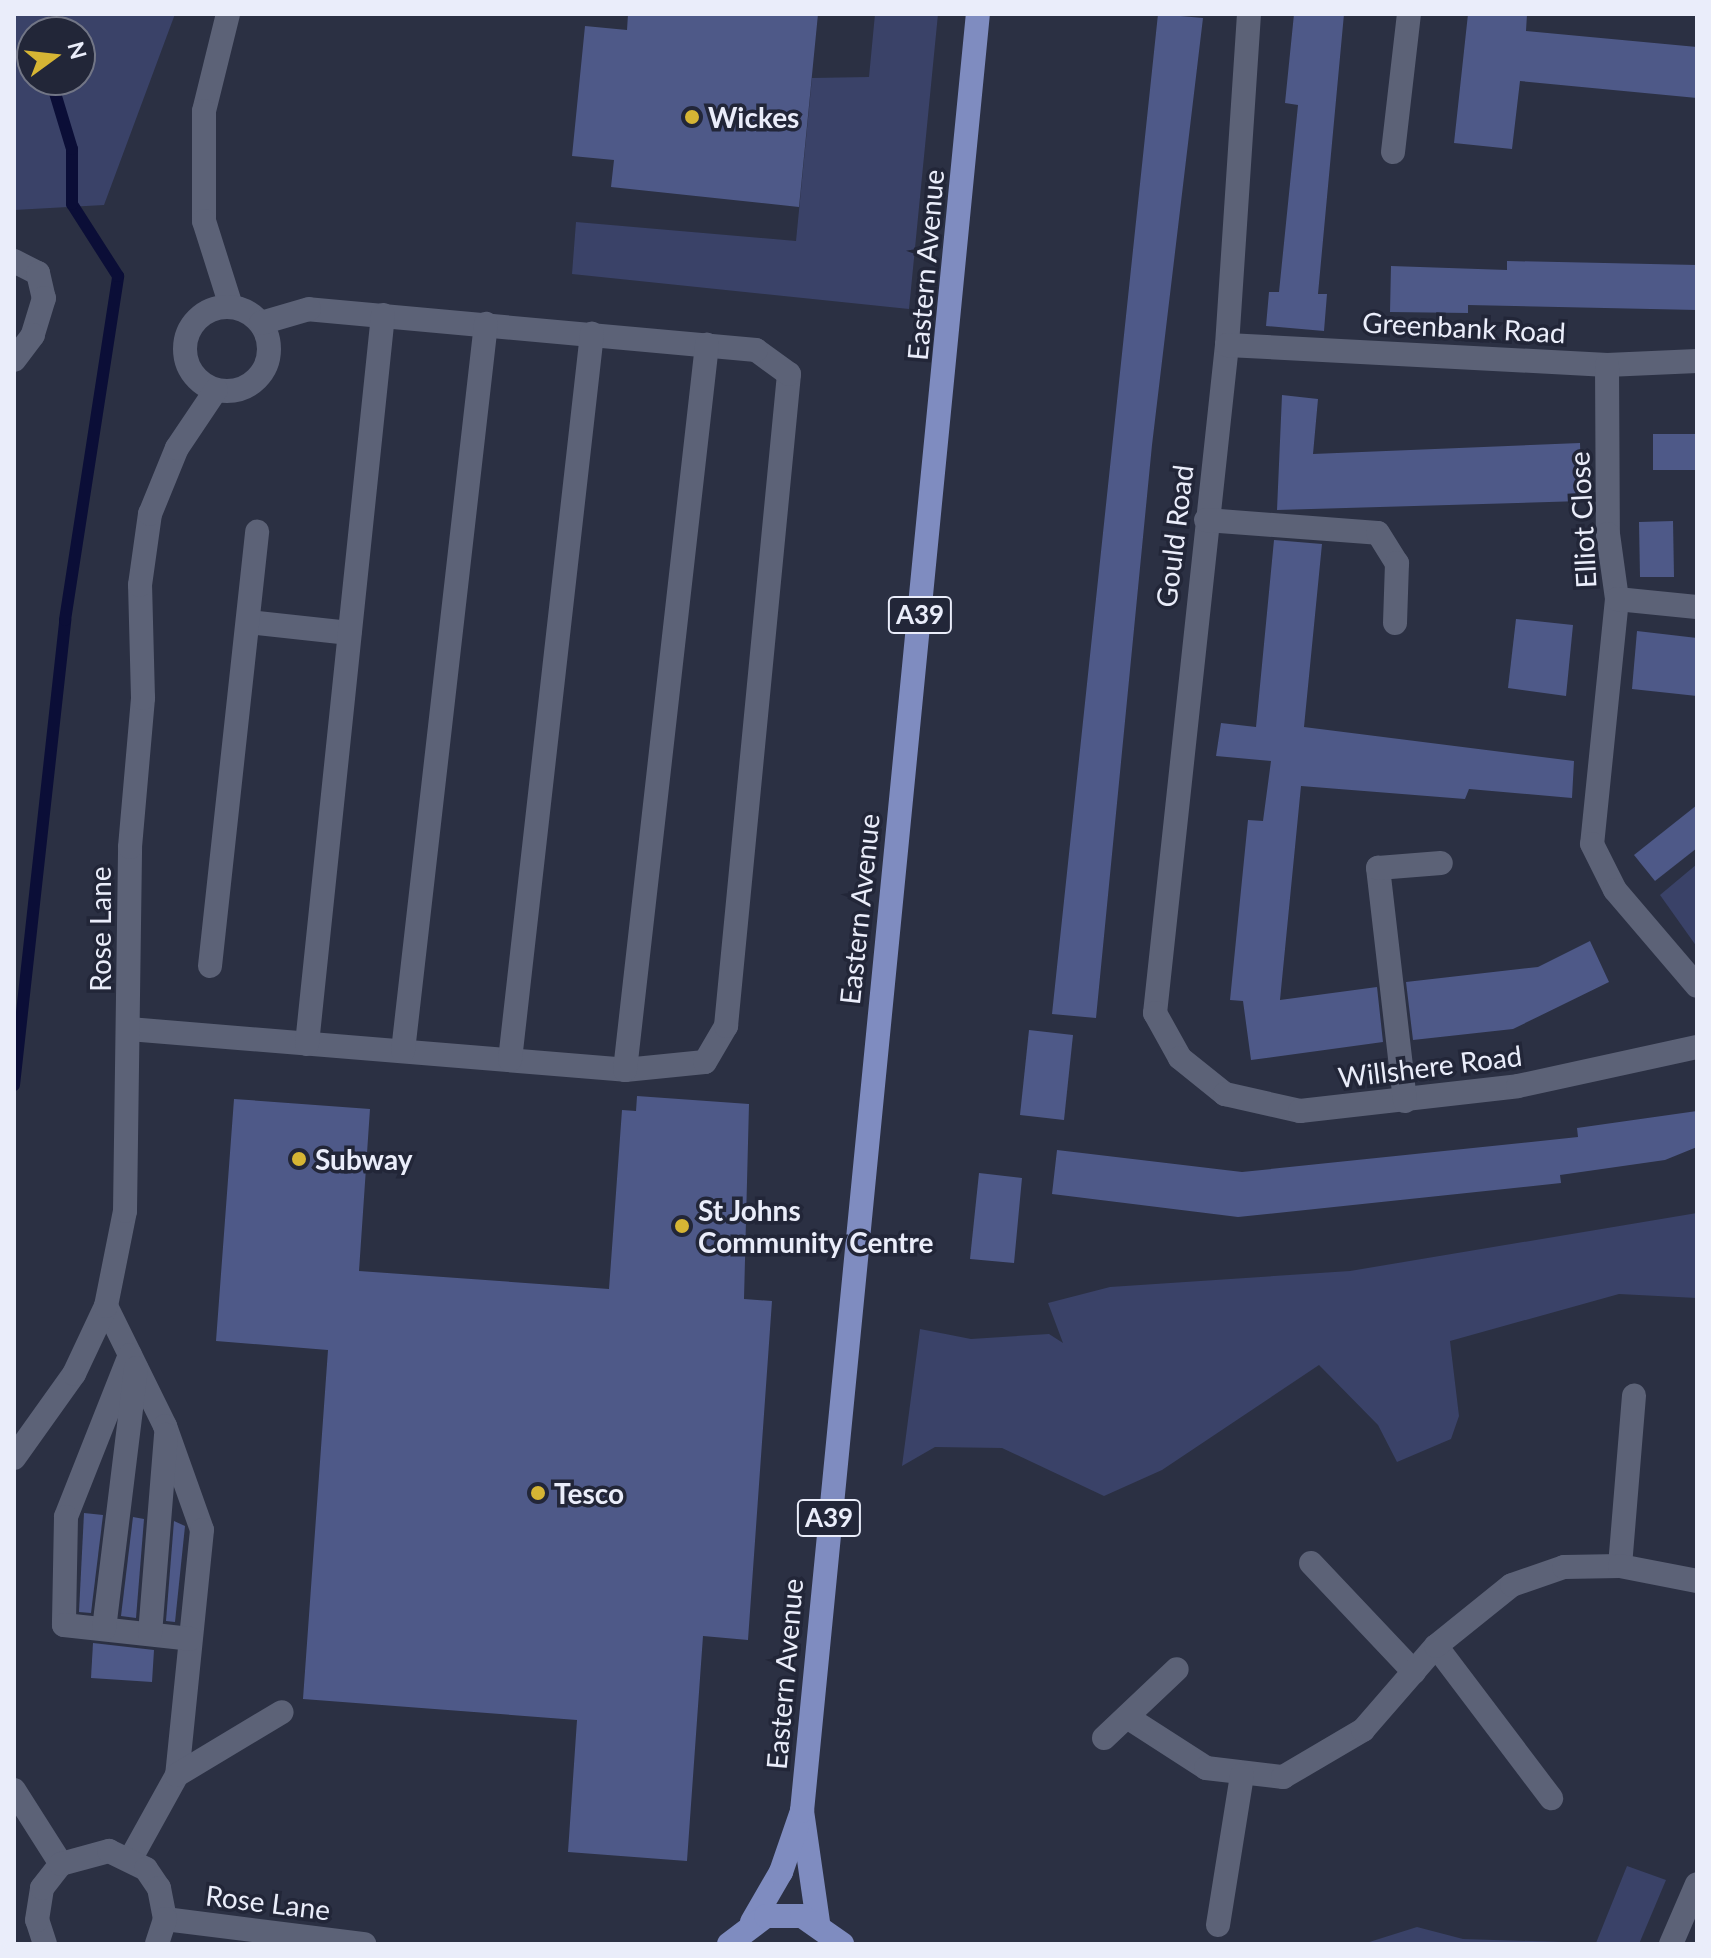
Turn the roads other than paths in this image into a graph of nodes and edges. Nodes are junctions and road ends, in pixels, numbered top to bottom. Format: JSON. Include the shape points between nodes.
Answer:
{"nodes":[{"id":1,"x":228,"y":14,"type":"edge"},
{"id":2,"x":978,"y":14,"type":"edge"},
{"id":3,"x":1249,"y":14,"type":"edge"},
{"id":4,"x":1409,"y":14,"type":"edge"},
{"id":5,"x":1393,"y":152,"type":"dead end"},
{"id":6,"x":14,"y":261,"type":"edge"},
{"id":7,"x":231,"y":306,"type":"junction"},
{"id":8,"x":383,"y":315,"type":"junction"},
{"id":9,"x":261,"y":323,"type":"junction"},
{"id":10,"x":486,"y":324,"type":"junction"},
{"id":11,"x":592,"y":334,"type":"junction"},
{"id":12,"x":707,"y":345,"type":"junction"},
{"id":13,"x":1227,"y":345,"type":"junction"},
{"id":14,"x":14,"y":360,"type":"edge"},
{"id":15,"x":1697,"y":361,"type":"edge"},
{"id":16,"x":1607,"y":365,"type":"junction"},
{"id":17,"x":216,"y":390,"type":"junction"},
{"id":18,"x":1206,"y":520,"type":"junction"},
{"id":19,"x":257,"y":532,"type":"dead end"},
{"id":20,"x":1617,"y":599,"type":"junction"},
{"id":21,"x":1697,"y":607,"type":"edge"},
{"id":22,"x":248,"y":622,"type":"junction"},
{"id":23,"x":1395,"y":623,"type":"dead end"},
{"id":24,"x":349,"y":633,"type":"junction"},
{"id":25,"x":1441,"y":863,"type":"dead end"},
{"id":26,"x":210,"y":966,"type":"dead end"},
{"id":27,"x":1697,"y":986,"type":"edge"},
{"id":28,"x":129,"y":1029,"type":"junction"},
{"id":29,"x":307,"y":1044,"type":"junction"},
{"id":30,"x":1697,"y":1047,"type":"edge"},
{"id":31,"x":403,"y":1051,"type":"junction"},
{"id":32,"x":1180,"y":1058,"type":"joint"},
{"id":33,"x":510,"y":1060,"type":"junction"},
{"id":34,"x":625,"y":1070,"type":"junction"},
{"id":35,"x":1405,"y":1101,"type":"junction"},
{"id":36,"x":106,"y":1306,"type":"junction"},
{"id":37,"x":133,"y":1361,"type":"junction"},
{"id":38,"x":1634,"y":1396,"type":"dead end"},
{"id":39,"x":166,"y":1433,"type":"junction"},
{"id":40,"x":14,"y":1458,"type":"edge"},
{"id":41,"x":1311,"y":1563,"type":"dead end"},
{"id":42,"x":1620,"y":1566,"type":"junction"},
{"id":43,"x":1697,"y":1581,"type":"edge"},
{"id":44,"x":104,"y":1629,"type":"junction"},
{"id":45,"x":150,"y":1634,"type":"junction"},
{"id":46,"x":190,"y":1639,"type":"junction"},
{"id":47,"x":1436,"y":1646,"type":"junction"},
{"id":48,"x":1177,"y":1669,"type":"dead end"},
{"id":49,"x":1414,"y":1672,"type":"junction"},
{"id":50,"x":282,"y":1712,"type":"dead end"},
{"id":51,"x":1127,"y":1717,"type":"junction"},
{"id":52,"x":1104,"y":1738,"type":"dead end"},
{"id":53,"x":177,"y":1775,"type":"junction"},
{"id":54,"x":1242,"y":1775,"type":"junction"},
{"id":55,"x":14,"y":1790,"type":"edge"},
{"id":56,"x":1551,"y":1798,"type":"dead end"},
{"id":57,"x":802,"y":1811,"type":"junction"},
{"id":58,"x":131,"y":1858,"type":"junction"},
{"id":59,"x":61,"y":1864,"type":"junction"},
{"id":60,"x":1697,"y":1884,"type":"edge"},
{"id":61,"x":165,"y":1919,"type":"junction"},
{"id":62,"x":818,"y":1922,"type":"junction"},
{"id":63,"x":1218,"y":1925,"type":"dead end"},
{"id":64,"x":739,"y":1933,"type":"edge"},
{"id":65,"x":45,"y":1944,"type":"edge"},
{"id":66,"x":157,"y":1944,"type":"edge"},
{"id":67,"x":364,"y":1944,"type":"edge"},
{"id":68,"x":713,"y":1944,"type":"edge"},
{"id":69,"x":842,"y":1944,"type":"edge"},
{"id":70,"x":1671,"y":1944,"type":"edge"}],
"edges":[{"from":1,"to":7,"type":"street","via":[[204,111],[204,221]]},
{"from":2,"to":57,"type":"main road","name":"Eastern Avenue","number":"A39"},
{"from":3,"to":13,"type":"street","name":"Gould Road"},
{"from":4,"to":5,"type":"street"},
{"from":6,"to":14,"type":"street","via":[[38,273],[44,298],[33,335]]},
{"from":7,"to":9,"type":"street"},
{"from":7,"to":17,"type":"street","via":[[198,317],[185,344],[188,367]]},
{"from":8,"to":9,"type":"street","via":[[309,309]]},
{"from":8,"to":10,"type":"street"},
{"from":8,"to":24,"type":"street"},
{"from":9,"to":17,"type":"street","via":[[269,355],[264,369],[242,389]]},
{"from":10,"to":11,"type":"street"},
{"from":10,"to":31,"type":"street"},
{"from":11,"to":12,"type":"street"},
{"from":11,"to":33,"type":"street"},
{"from":12,"to":34,"type":"street"},
{"from":12,"to":34,"type":"street","via":[[756,350],[789,374],[726,1026],[705,1062]]},
{"from":13,"to":16,"type":"street","name":"Greenbank Road"},
{"from":13,"to":18,"type":"street","name":"Gould Road"},
{"from":15,"to":16,"type":"street","name":"Greenbank Road"},
{"from":16,"to":20,"type":"street","name":"Elliot Close","via":[[1608,534]]},
{"from":17,"to":28,"type":"street","name":"Rose Lane","via":[[177,448],[156,501],[140,585],[143,698],[130,847]]},
{"from":18,"to":23,"type":"street","via":[[1378,533],[1397,563]]},
{"from":18,"to":32,"type":"street","name":"Gould Road","via":[[1155,968],[1155,1013]]},
{"from":19,"to":22,"type":"street"},
{"from":20,"to":21,"type":"street"},
{"from":20,"to":27,"type":"street","name":"Elliot Close","via":[[1592,844],[1615,890]]},
{"from":22,"to":24,"type":"street"},
{"from":22,"to":26,"type":"street"},
{"from":24,"to":29,"type":"street"},
{"from":25,"to":35,"type":"street","via":[[1378,868]]},
{"from":28,"to":29,"type":"street"},
{"from":28,"to":36,"type":"street","name":"Rose Lane","via":[[125,1211]]},
{"from":29,"to":31,"type":"street"},
{"from":30,"to":35,"type":"street","name":"Willshere Road","via":[[1640,1064]]},
{"from":31,"to":33,"type":"street"},
{"from":32,"to":35,"type":"street","name":"Willshere Road","via":[[1225,1094],[1300,1111]]},
{"from":33,"to":34,"type":"street"},
{"from":36,"to":37,"type":"street"},
{"from":36,"to":40,"type":"street","name":"Rose Lane","via":[[74,1374]]},
{"from":37,"to":39,"type":"street"},
{"from":37,"to":44,"type":"street"},
{"from":37,"to":44,"type":"street","via":[[66,1517],[64,1625]]},
{"from":38,"to":42,"type":"street"},
{"from":39,"to":45,"type":"street"},
{"from":39,"to":46,"type":"street","via":[[202,1530]]},
{"from":41,"to":49,"type":"street"},
{"from":42,"to":43,"type":"street"},
{"from":42,"to":47,"type":"street","via":[[1564,1567],[1512,1585]]},
{"from":44,"to":45,"type":"street"},
{"from":45,"to":46,"type":"street"},
{"from":46,"to":53,"type":"street"},
{"from":47,"to":49,"type":"street"},
{"from":47,"to":56,"type":"street"},
{"from":48,"to":51,"type":"street"},
{"from":49,"to":54,"type":"street","via":[[1363,1730],[1326,1757],[1283,1777]]},
{"from":50,"to":53,"type":"street"},
{"from":51,"to":52,"type":"street"},
{"from":51,"to":54,"type":"street","via":[[1206,1768]]},
{"from":53,"to":58,"type":"street"},
{"from":54,"to":63,"type":"street"},
{"from":55,"to":59,"type":"street"},
{"from":57,"to":62,"type":"main road","name":"Eastern Avenue","number":"A39"},
{"from":57,"to":64,"type":"main road","name":"Eastern Avenue","number":"A39","via":[[781,1872]]},
{"from":58,"to":59,"type":"street","via":[[84,1852]]},
{"from":58,"to":61,"type":"street","via":[[159,1888]]},
{"from":59,"to":65,"type":"street","via":[[42,1888],[37,1920]]},
{"from":60,"to":70,"type":"street"},
{"from":61,"to":66,"type":"street"},
{"from":61,"to":67,"type":"street","name":"Rose Lane"},
{"from":62,"to":64,"type":"main road","via":[[802,1916]]},
{"from":62,"to":69,"type":"main road"},
{"from":64,"to":68,"type":"street"}]}
